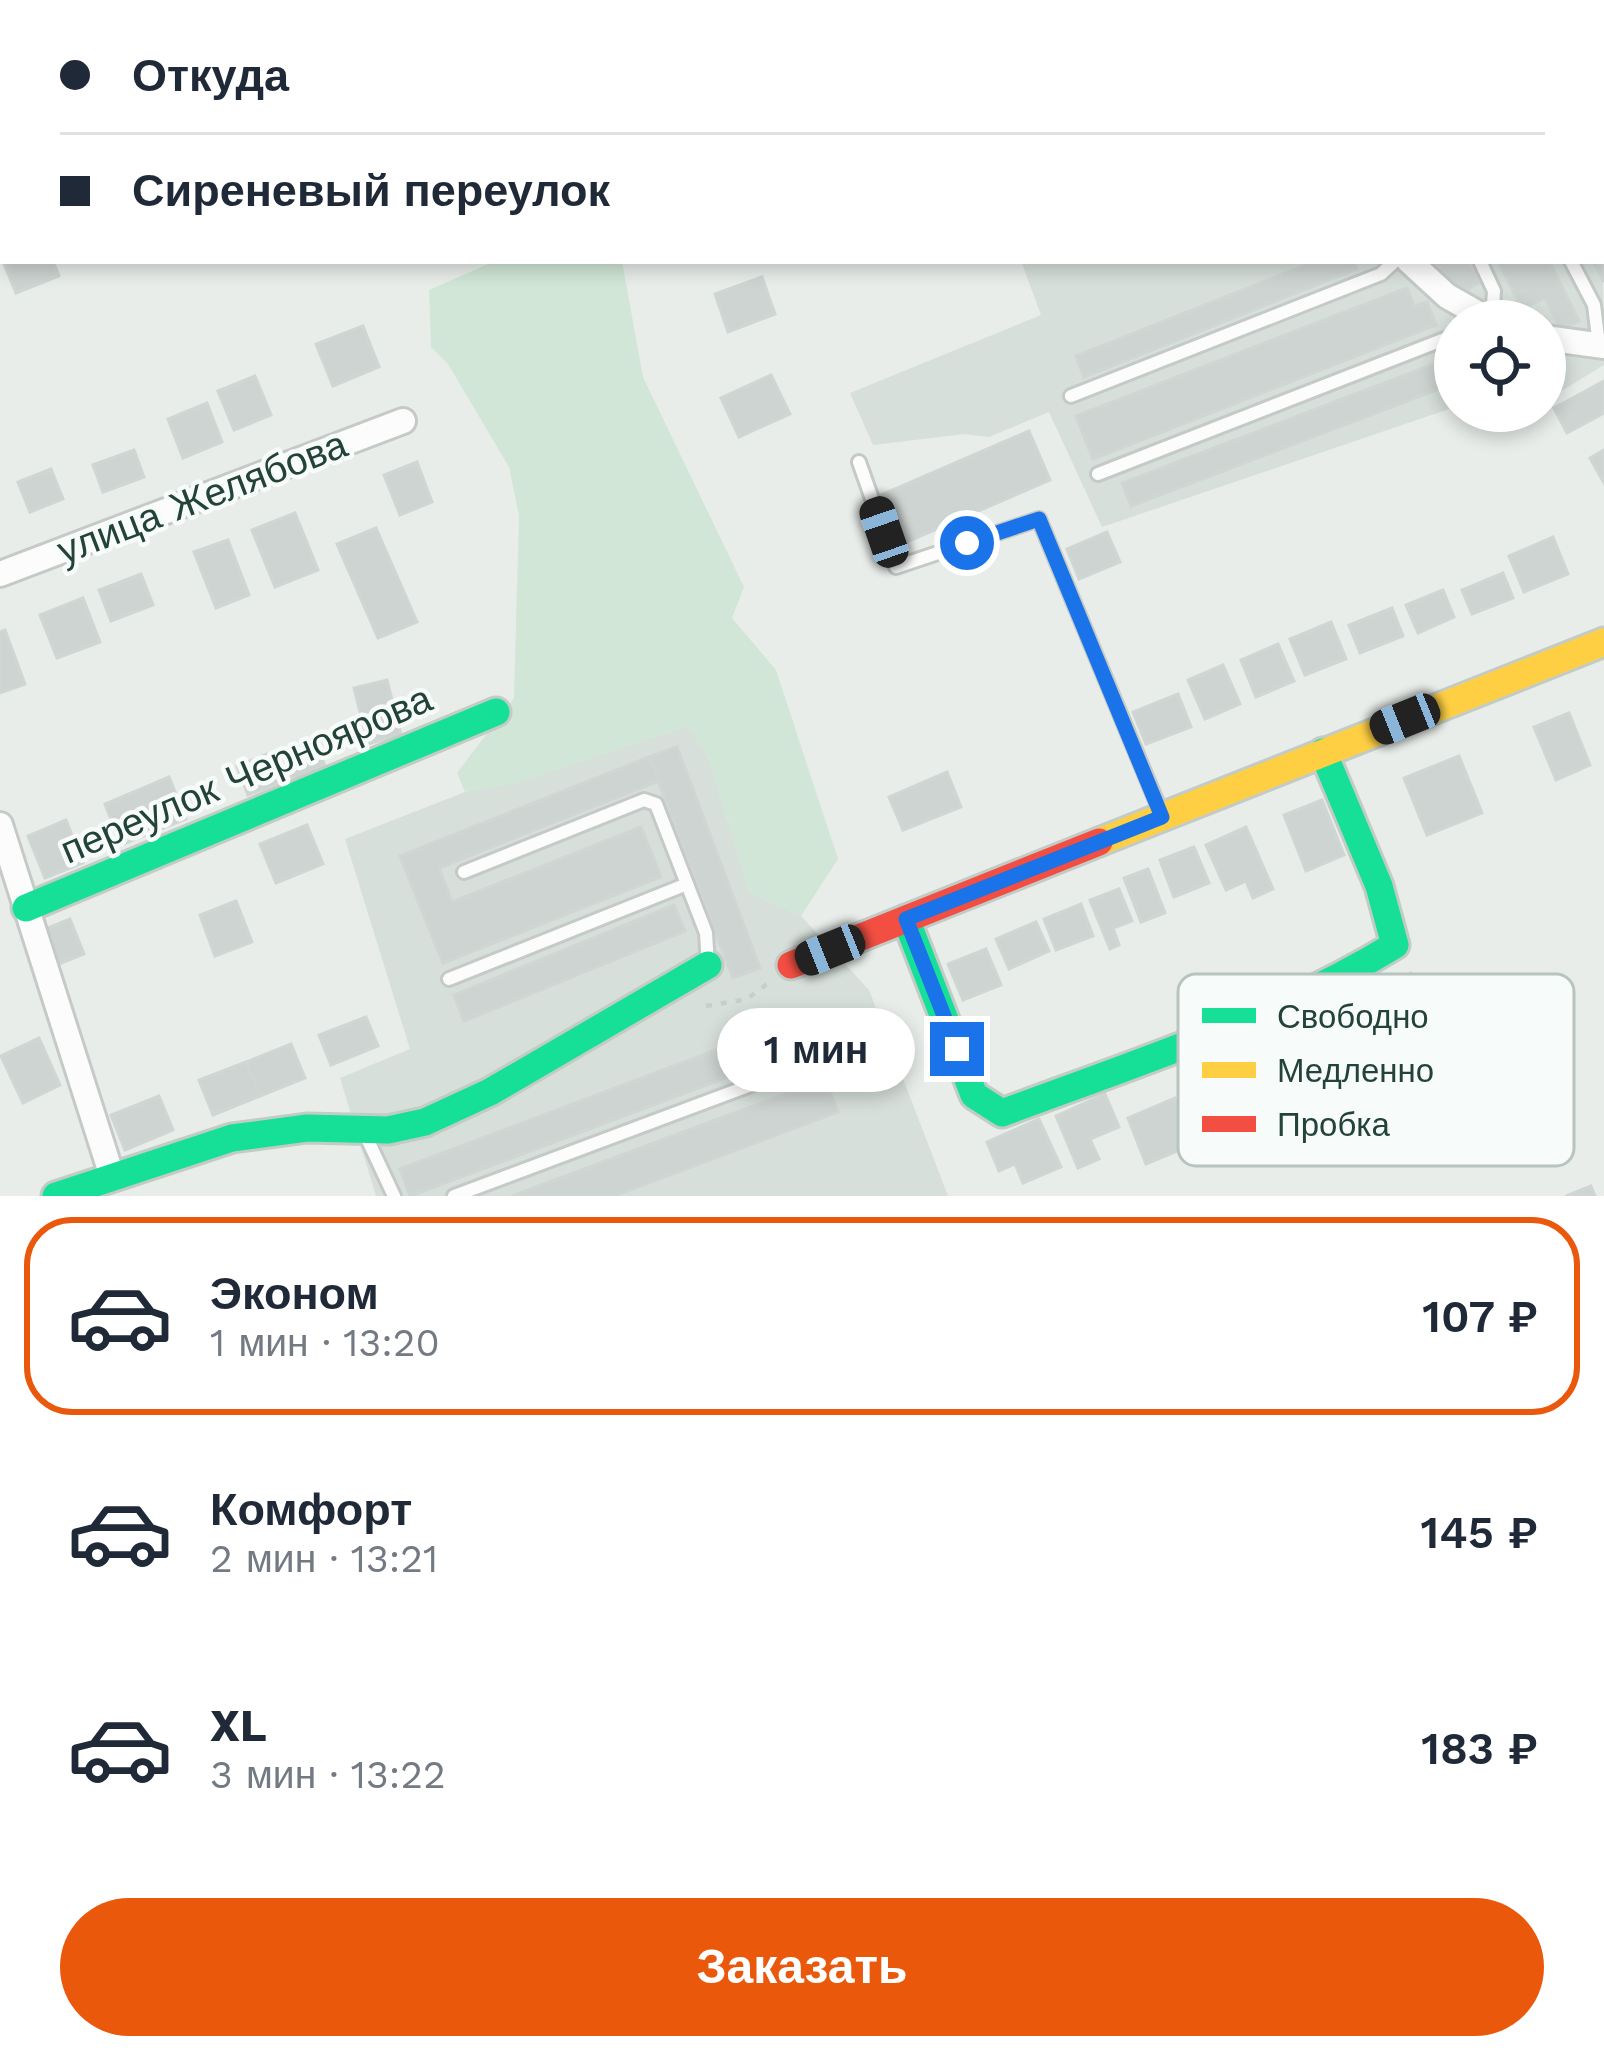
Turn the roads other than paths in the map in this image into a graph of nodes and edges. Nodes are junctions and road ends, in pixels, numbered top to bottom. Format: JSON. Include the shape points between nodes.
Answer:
{"nodes":[{"id":1,"x":1392,"y":264,"type":"edge"},
{"id":2,"x":1412,"y":264,"type":"edge"},
{"id":3,"x":1482,"y":264,"type":"edge"},
{"id":4,"x":1573,"y":264,"type":"edge"},
{"id":5,"x":1454,"y":300,"type":"edge"},
{"id":6,"x":1494,"y":300,"type":"edge"},
{"id":7,"x":1566,"y":341,"type":"edge"},
{"id":8,"x":1434,"y":343,"type":"edge"},
{"id":9,"x":1602,"y":346,"type":"edge"},
{"id":10,"x":1071,"y":396,"type":"dead end"},
{"id":11,"x":403,"y":421,"type":"dead end"},
{"id":12,"x":859,"y":462,"type":"dead end"},
{"id":13,"x":1098,"y":474,"type":"dead end"},
{"id":14,"x":0,"y":574,"type":"edge"},
{"id":15,"x":1604,"y":642,"type":"edge"},
{"id":16,"x":496,"y":712,"type":"dead end"},
{"id":17,"x":1323,"y":752,"type":"junction"},
{"id":18,"x":1162,"y":817,"type":"junction"},
{"id":19,"x":0,"y":825,"type":"edge"},
{"id":20,"x":464,"y":872,"type":"dead end"},
{"id":21,"x":687,"y":884,"type":"junction"},
{"id":22,"x":26,"y":908,"type":"junction"},
{"id":23,"x":906,"y":919,"type":"junction"},
{"id":24,"x":708,"y":964,"type":"joint"},
{"id":25,"x":791,"y":965,"type":"road end"},
{"id":26,"x":1341,"y":974,"type":"edge"},
{"id":27,"x":449,"y":979,"type":"dead end"},
{"id":28,"x":1178,"y":1046,"type":"edge"},
{"id":29,"x":810,"y":1063,"type":"dead end"},
{"id":30,"x":364,"y":1133,"type":"junction"},
{"id":31,"x":111,"y":1173,"type":"junction"},
{"id":32,"x":56,"y":1196,"type":"edge"},
{"id":33,"x":394,"y":1196,"type":"edge"},
{"id":34,"x":454,"y":1196,"type":"edge"}],
"edges":[{"from":1,"to":10,"type":"lane"},
{"from":2,"to":5,"type":"street"},
{"from":3,"to":6,"type":"lane"},
{"from":4,"to":9,"type":"lane","via":[[1594,305]]},
{"from":7,"to":9,"type":"street"},
{"from":8,"to":13,"type":"lane"},
{"from":11,"to":14,"type":"street","name":"улица Желябова"},
{"from":12,"to":18,"type":"lane","via":[[896,567],[1039,519]]},
{"from":15,"to":17,"type":"street"},
{"from":16,"to":22,"type":"street","name":"переулок Черноярова"},
{"from":17,"to":18,"type":"street"},
{"from":17,"to":26,"type":"street","via":[[1395,945]]},
{"from":18,"to":23,"type":"street"},
{"from":19,"to":22,"type":"street","name":"переулок Черноярова"},
{"from":20,"to":21,"type":"lane","via":[[644,800],[656,804]]},
{"from":21,"to":24,"type":"lane"},
{"from":21,"to":27,"type":"lane"},
{"from":22,"to":31,"type":"street","name":"переулок Черноярова"},
{"from":23,"to":25,"type":"street"},
{"from":23,"to":28,"type":"street","via":[[974,1096],[1002,1113]]},
{"from":24,"to":30,"type":"street","via":[[647,1006],[445,1113]]},
{"from":29,"to":34,"type":"lane"},
{"from":30,"to":31,"type":"street","via":[[289,1129],[207,1143]]},
{"from":30,"to":33,"type":"lane"},
{"from":31,"to":32,"type":"street"}]}
